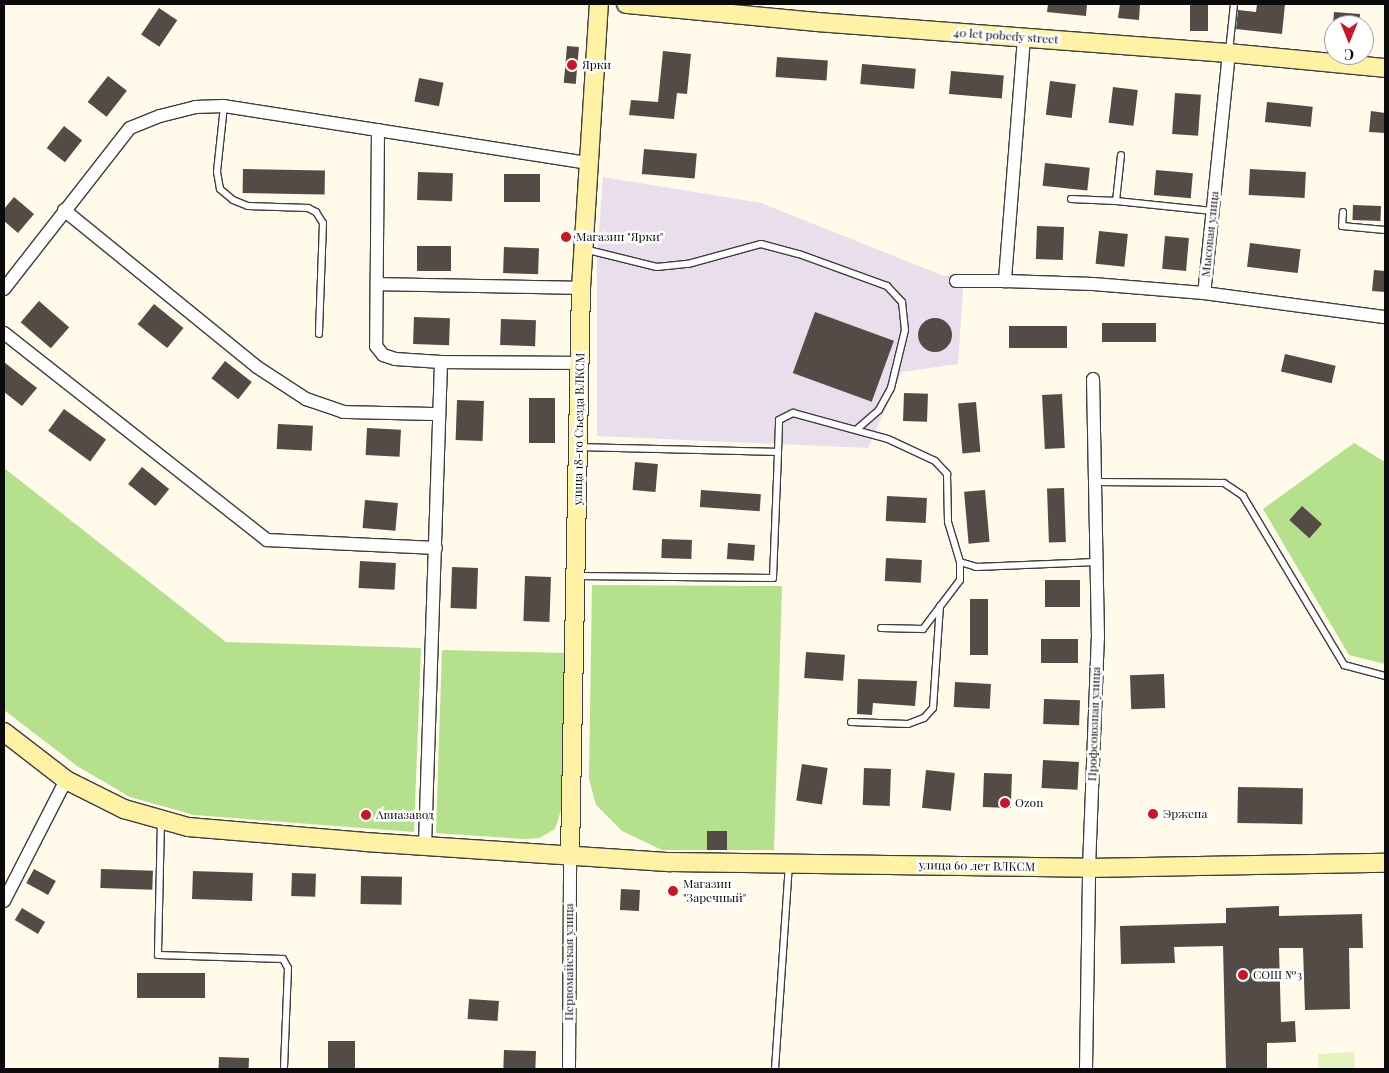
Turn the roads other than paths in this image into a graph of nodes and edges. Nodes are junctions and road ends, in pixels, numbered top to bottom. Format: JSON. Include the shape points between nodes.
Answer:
{"nodes":[{"id":1,"x":599,"y":4,"type":"edge"},
{"id":2,"x":626,"y":4,"type":"edge"},
{"id":3,"x":1234,"y":4,"type":"edge"},
{"id":4,"x":1024,"y":38,"type":"junction"},
{"id":5,"x":1229,"y":53,"type":"junction"},
{"id":6,"x":1385,"y":68,"type":"edge"},
{"id":7,"x":224,"y":106,"type":"junction"},
{"id":8,"x":378,"y":130,"type":"junction"},
{"id":9,"x":1121,"y":155,"type":"dead end"},
{"id":10,"x":588,"y":163,"type":"junction"},
{"id":11,"x":1071,"y":199,"type":"dead end"},
{"id":12,"x":1116,"y":201,"type":"junction"},
{"id":13,"x":64,"y":210,"type":"junction"},
{"id":14,"x":1212,"y":210,"type":"junction"},
{"id":15,"x":1343,"y":212,"type":"dead end"},
{"id":16,"x":1385,"y":230,"type":"edge"},
{"id":17,"x":582,"y":249,"type":"junction"},
{"id":18,"x":956,"y":281,"type":"dead end"},
{"id":19,"x":1004,"y":281,"type":"junction"},
{"id":20,"x":377,"y":284,"type":"junction"},
{"id":21,"x":581,"y":288,"type":"junction"},
{"id":22,"x":4,"y":289,"type":"edge"},
{"id":23,"x":1204,"y":293,"type":"junction"},
{"id":24,"x":1385,"y":316,"type":"edge"},
{"id":25,"x":4,"y":333,"type":"edge"},
{"id":26,"x":319,"y":334,"type":"dead end"},
{"id":27,"x":441,"y":362,"type":"junction"},
{"id":28,"x":580,"y":363,"type":"junction"},
{"id":29,"x":1093,"y":379,"type":"dead end"},
{"id":30,"x":440,"y":414,"type":"junction"},
{"id":31,"x":856,"y":430,"type":"junction"},
{"id":32,"x":578,"y":447,"type":"junction"},
{"id":33,"x":778,"y":452,"type":"junction"},
{"id":34,"x":1095,"y":482,"type":"junction"},
{"id":35,"x":436,"y":548,"type":"junction"},
{"id":36,"x":960,"y":562,"type":"junction"},
{"id":37,"x":1096,"y":562,"type":"junction"},
{"id":38,"x":577,"y":576,"type":"junction"},
{"id":39,"x":940,"y":606,"type":"junction"},
{"id":40,"x":881,"y":628,"type":"dead end"},
{"id":41,"x":1385,"y":676,"type":"edge"},
{"id":42,"x":851,"y":722,"type":"dead end"},
{"id":43,"x":4,"y":732,"type":"edge"},
{"id":44,"x":66,"y":780,"type":"junction"},
{"id":45,"x":161,"y":820,"type":"junction"},
{"id":46,"x":425,"y":846,"type":"junction"},
{"id":47,"x":570,"y":854,"type":"junction"},
{"id":48,"x":1385,"y":863,"type":"edge"},
{"id":49,"x":789,"y":864,"type":"junction"},
{"id":50,"x":1089,"y":868,"type":"junction"},
{"id":51,"x":6,"y":893,"type":"edge"},
{"id":52,"x":284,"y":1069,"type":"edge"},
{"id":53,"x":568,"y":1069,"type":"edge"},
{"id":54,"x":775,"y":1069,"type":"edge"},
{"id":55,"x":1086,"y":1069,"type":"edge"}],
"edges":[{"from":1,"to":10,"type":"street","name":"улица 18-го Съезда ВЛКСМ"},
{"from":2,"to":4,"type":"street","name":"40 let pobedy street"},
{"from":3,"to":5,"type":"lane"},
{"from":4,"to":5,"type":"street","name":"40 let pobedy street"},
{"from":4,"to":19,"type":"street"},
{"from":5,"to":6,"type":"street","name":"40 let pobedy street"},
{"from":5,"to":14,"type":"street","name":"Мысовая улица"},
{"from":7,"to":8,"type":"street"},
{"from":7,"to":13,"type":"street","via":[[195,107],[130,128]]},
{"from":7,"to":26,"type":"lane","via":[[217,172],[220,189],[233,200],[248,206],[308,208],[316,212],[323,223]]},
{"from":8,"to":10,"type":"street"},
{"from":8,"to":20,"type":"street"},
{"from":9,"to":12,"type":"lane"},
{"from":10,"to":17,"type":"street","name":"улица 18-го Съезда ВЛКСМ"},
{"from":11,"to":12,"type":"lane"},
{"from":12,"to":14,"type":"lane"},
{"from":13,"to":22,"type":"street"},
{"from":13,"to":30,"type":"street","via":[[257,367],[306,399],[343,412]]},
{"from":14,"to":23,"type":"street","name":"Мысовая улица"},
{"from":15,"to":16,"type":"lane","via":[[1342,226]]},
{"from":17,"to":21,"type":"street","name":"улица 18-го Съезда ВЛКСМ"},
{"from":17,"to":31,"type":"lane","via":[[657,267],[688,264],[761,244],[799,254],[887,286],[902,302],[905,330],[891,388],[879,410]]},
{"from":18,"to":19,"type":"street"},
{"from":19,"to":23,"type":"street"},
{"from":20,"to":21,"type":"street"},
{"from":20,"to":27,"type":"street","via":[[376,346],[383,355],[395,359]]},
{"from":21,"to":28,"type":"street","name":"улица 18-го Съезда ВЛКСМ"},
{"from":23,"to":24,"type":"street","name":"Мысовая улица"},
{"from":25,"to":35,"type":"street","via":[[267,540]]},
{"from":27,"to":28,"type":"street"},
{"from":27,"to":30,"type":"street"},
{"from":28,"to":32,"type":"street","name":"улица 18-го Съезда ВЛКСМ"},
{"from":29,"to":34,"type":"street","name":"Профсоюзная улица"},
{"from":30,"to":35,"type":"street"},
{"from":31,"to":33,"type":"lane","via":[[793,413],[779,420]]},
{"from":31,"to":36,"type":"lane","via":[[888,439],[935,461],[947,474],[948,522]]},
{"from":32,"to":33,"type":"lane"},
{"from":32,"to":38,"type":"street","name":"улица 18-го Съезда ВЛКСМ"},
{"from":33,"to":38,"type":"lane","via":[[773,578]]},
{"from":34,"to":37,"type":"street","name":"Профсоюзная улица"},
{"from":34,"to":41,"type":"lane","via":[[1224,483],[1244,496],[1344,665]]},
{"from":35,"to":46,"type":"street"},
{"from":36,"to":37,"type":"lane","via":[[976,567]]},
{"from":36,"to":39,"type":"lane","via":[[960,580]]},
{"from":37,"to":50,"type":"street","name":"Профсоюзная улица","via":[[1098,638]]},
{"from":38,"to":47,"type":"street","name":"улица 18-го Съезда ВЛКСМ"},
{"from":39,"to":40,"type":"lane","via":[[923,629]]},
{"from":39,"to":42,"type":"lane","via":[[933,708],[924,718],[908,724]]},
{"from":43,"to":44,"type":"street","name":"улица 60 лет ВЛКСМ"},
{"from":44,"to":45,"type":"street","name":"улица 60 лет ВЛКСМ","via":[[124,809]]},
{"from":44,"to":51,"type":"street"},
{"from":45,"to":46,"type":"street","name":"улица 60 лет ВЛКСМ","via":[[188,827]]},
{"from":45,"to":52,"type":"lane","via":[[158,955],[283,959],[288,968]]},
{"from":46,"to":47,"type":"street","name":"улица 60 лет ВЛКСМ"},
{"from":47,"to":49,"type":"street","name":"улица 60 лет ВЛКСМ","via":[[670,862]]},
{"from":47,"to":53,"type":"street","name":"Первомайская улица"},
{"from":48,"to":50,"type":"street","name":"улица 60 лет ВЛКСМ"},
{"from":49,"to":50,"type":"street","name":"улица 60 лет ВЛКСМ"},
{"from":49,"to":54,"type":"lane"},
{"from":50,"to":55,"type":"street","name":"Профсоюзная улица"}]}
